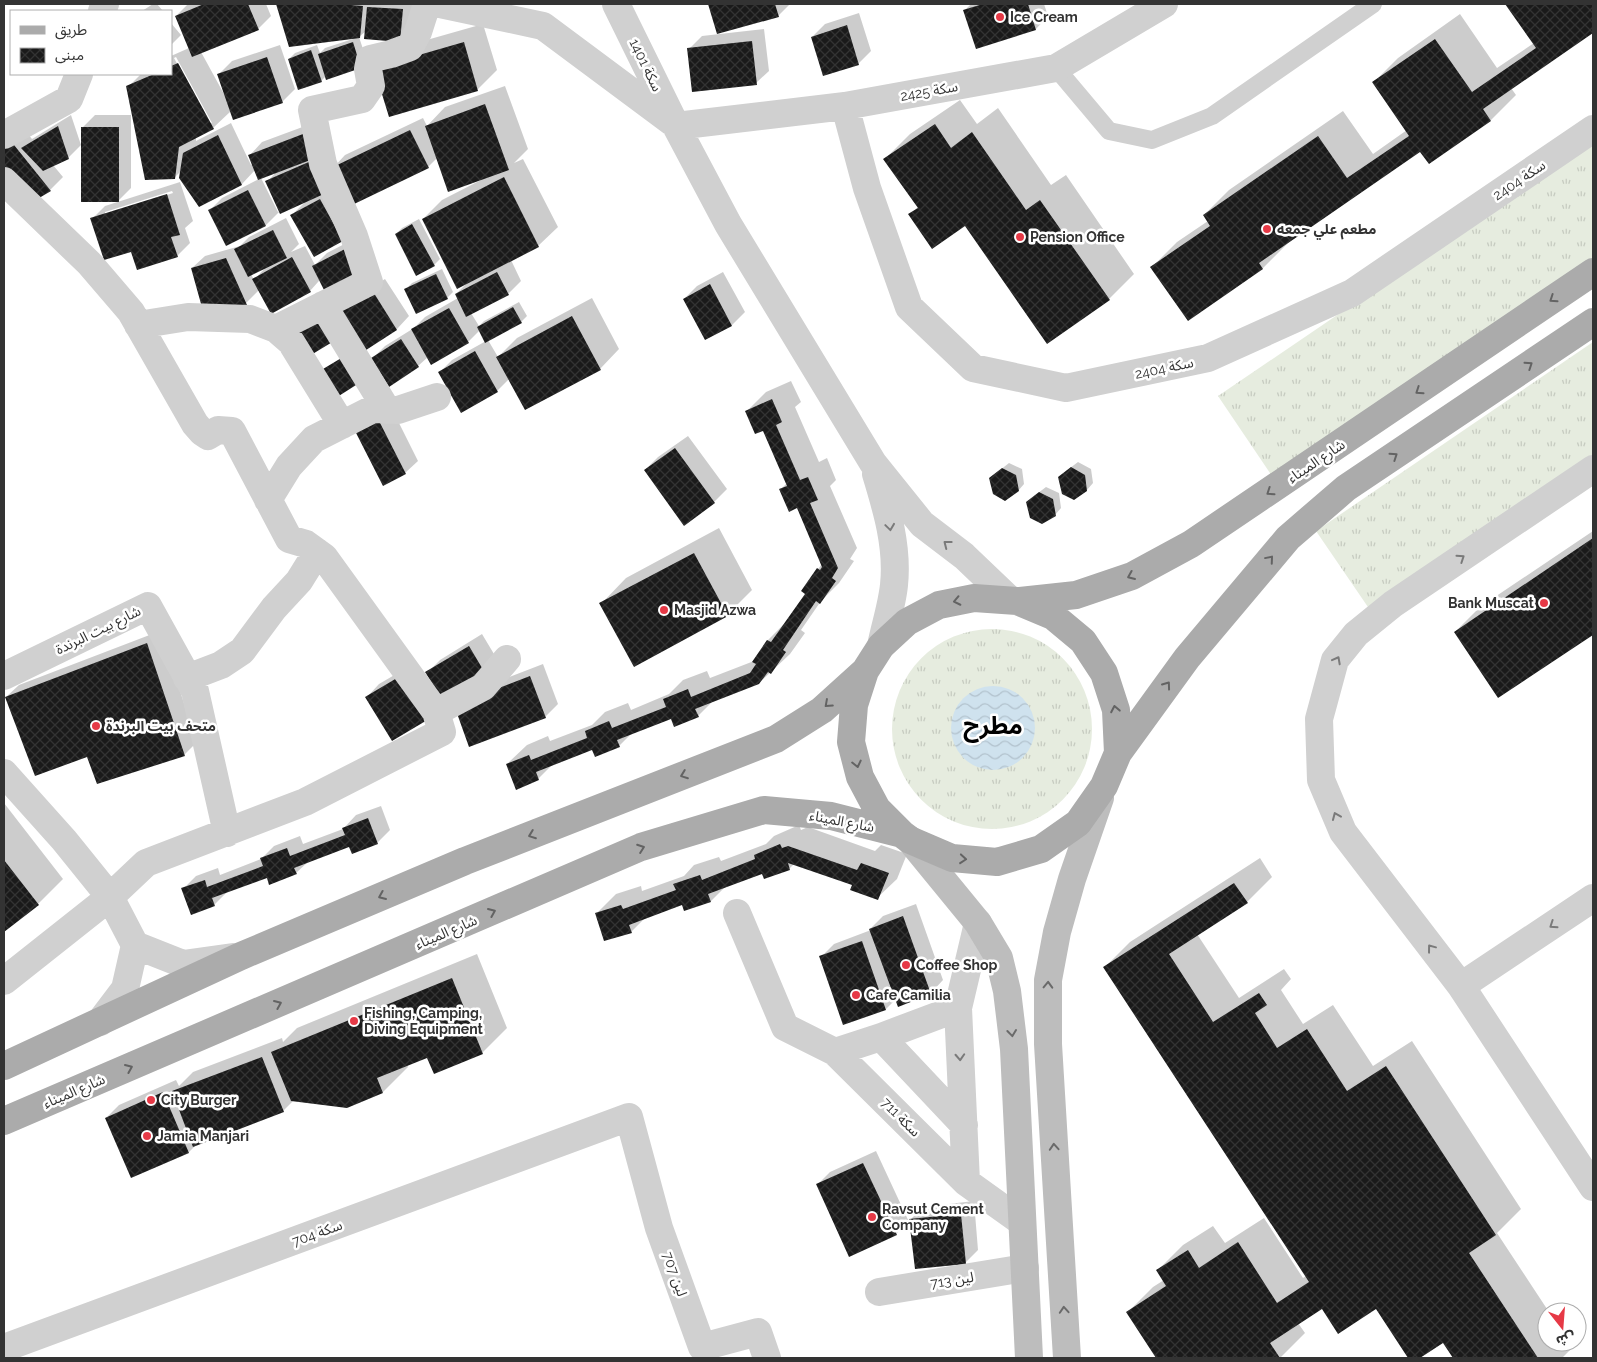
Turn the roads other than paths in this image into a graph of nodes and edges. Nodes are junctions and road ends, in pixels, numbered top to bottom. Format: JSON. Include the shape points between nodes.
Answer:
{"nodes":[{"id":1,"x":427,"y":4,"type":"edge"},
{"id":2,"x":440,"y":4,"type":"edge"},
{"id":3,"x":616,"y":4,"type":"edge"},
{"id":4,"x":1164,"y":4,"type":"edge"},
{"id":5,"x":1373,"y":4,"type":"edge"},
{"id":6,"x":547,"y":15,"type":"edge"},
{"id":7,"x":1056,"y":68,"type":"junction"},
{"id":8,"x":79,"y":75,"type":"edge"},
{"id":9,"x":845,"y":106,"type":"junction"},
{"id":10,"x":676,"y":126,"type":"junction"},
{"id":11,"x":1593,"y":129,"type":"edge"},
{"id":12,"x":4,"y":135,"type":"edge"},
{"id":13,"x":4,"y":181,"type":"edge"},
{"id":14,"x":1593,"y":272,"type":"edge"},
{"id":15,"x":323,"y":305,"type":"junction"},
{"id":16,"x":1593,"y":322,"type":"edge"},
{"id":17,"x":138,"y":324,"type":"junction"},
{"id":18,"x":276,"y":329,"type":"junction"},
{"id":19,"x":437,"y":397,"type":"dead end"},
{"id":20,"x":388,"y":410,"type":"junction"},
{"id":21,"x":342,"y":424,"type":"junction"},
{"id":22,"x":873,"y":464,"type":"junction"},
{"id":23,"x":1593,"y":469,"type":"edge"},
{"id":24,"x":268,"y":500,"type":"junction"},
{"id":25,"x":316,"y":552,"type":"junction"},
{"id":26,"x":1013,"y":600,"type":"junction"},
{"id":27,"x":881,"y":646,"type":"junction"},
{"id":28,"x":507,"y":659,"type":"dead end"},
{"id":29,"x":865,"y":671,"type":"junction"},
{"id":30,"x":4,"y":676,"type":"edge"},
{"id":31,"x":188,"y":678,"type":"junction"},
{"id":32,"x":436,"y":712,"type":"junction"},
{"id":33,"x":1118,"y":753,"type":"junction"},
{"id":34,"x":4,"y":773,"type":"edge"},
{"id":35,"x":1104,"y":786,"type":"junction"},
{"id":36,"x":227,"y":833,"type":"junction"},
{"id":37,"x":906,"y":837,"type":"junction"},
{"id":38,"x":110,"y":897,"type":"junction"},
{"id":39,"x":1593,"y":898,"type":"edge"},
{"id":40,"x":737,"y":913,"type":"dead end"},
{"id":41,"x":978,"y":923,"type":"junction"},
{"id":42,"x":135,"y":945,"type":"junction"},
{"id":43,"x":241,"y":956,"type":"junction"},
{"id":44,"x":4,"y":981,"type":"edge"},
{"id":45,"x":1461,"y":986,"type":"junction"},
{"id":46,"x":958,"y":1008,"type":"junction"},
{"id":47,"x":100,"y":1022,"type":"junction"},
{"id":48,"x":882,"y":1037,"type":"junction"},
{"id":49,"x":835,"y":1052,"type":"junction"},
{"id":50,"x":4,"y":1066,"type":"edge"},
{"id":51,"x":629,"y":1117,"type":"joint"},
{"id":52,"x":4,"y":1121,"type":"edge"},
{"id":53,"x":964,"y":1125,"type":"junction"},
{"id":54,"x":966,"y":1182,"type":"junction"},
{"id":55,"x":1593,"y":1187,"type":"edge"},
{"id":56,"x":1022,"y":1222,"type":"junction"},
{"id":57,"x":1025,"y":1268,"type":"junction"},
{"id":58,"x":879,"y":1292,"type":"dead end"},
{"id":59,"x":4,"y":1348,"type":"edge"},
{"id":60,"x":767,"y":1358,"type":"edge"},
{"id":61,"x":1029,"y":1358,"type":"edge"},
{"id":62,"x":1067,"y":1358,"type":"edge"}],
"edges":[{"from":1,"to":15,"type":"street","via":[[410,47],[370,59],[370,86],[362,99],[312,110],[323,164],[354,236],[369,282]]},
{"from":2,"to":6,"type":"street"},
{"from":3,"to":10,"type":"street","name":"1401 سكة"},
{"from":4,"to":7,"type":"street","name":"سكة 2425"},
{"from":5,"to":7,"type":"lane","via":[[1212,116],[1152,140],[1109,131]]},
{"from":6,"to":10,"type":"street"},
{"from":7,"to":9,"type":"street","name":"سكة 2425"},
{"from":8,"to":12,"type":"street","via":[[70,99]]},
{"from":9,"to":10,"type":"street","name":"سكة 2425"},
{"from":9,"to":11,"type":"street","name":"سكة 2404","via":[[867,188],[909,307],[974,368],[1066,388],[1208,358],[1352,293]]},
{"from":10,"to":22,"type":"street","name":"1401 سكة","via":[[728,224]]},
{"from":13,"to":17,"type":"street","via":[[89,263],[132,312]]},
{"from":14,"to":26,"type":"main road","name":"شارع الميناء","one_way":true,"via":[[1192,544],[1132,576],[1076,595]]},
{"from":15,"to":18,"type":"street"},
{"from":15,"to":20,"type":"street"},
{"from":33,"to":16,"type":"main road","one_way":true,"via":[[1187,658],[1288,538],[1346,488]]},
{"from":17,"to":18,"type":"street","via":[[188,316],[250,319]]},
{"from":17,"to":24,"type":"street","via":[[196,424],[208,436],[218,430],[232,431]]},
{"from":18,"to":21,"type":"street","via":[[291,342]]},
{"from":19,"to":20,"type":"street","via":[[398,410]]},
{"from":20,"to":21,"type":"street","via":[[373,409]]},
{"from":21,"to":24,"type":"street","via":[[314,439],[289,466]]},
{"from":26,"to":22,"type":"street","one_way":true,"via":[[922,524]]},
{"from":22,"to":27,"type":"street","one_way":true,"via":[[890,520],[894,553],[894,585]]},
{"from":45,"to":23,"type":"street","one_way":true,"via":[[1343,832],[1321,780],[1319,719],[1335,660],[1356,634],[1393,604]]},
{"from":24,"to":25,"type":"street","via":[[289,539],[306,544]]},
{"from":25,"to":31,"type":"street","via":[[300,581],[274,608],[242,651],[221,665]]},
{"from":25,"to":32,"type":"street","via":[[324,557]]},
{"from":26,"to":27,"type":"main road","one_way":true,"via":[[974,598],[939,605],[908,622]]},
{"from":33,"to":26,"type":"main road","one_way":true,"via":[[1116,710],[1104,673],[1083,641],[1053,616]]},
{"from":27,"to":29,"type":"main road"},
{"from":28,"to":32,"type":"street","via":[[483,686]]},
{"from":29,"to":37,"type":"main road","one_way":true,"via":[[854,705],[852,742],[860,777],[877,809]]},
{"from":29,"to":43,"type":"main road","one_way":true,"via":[[822,710],[776,739],[465,861]]},
{"from":30,"to":31,"type":"street","name":"شارع بيت البرندة","via":[[148,606]]},
{"from":31,"to":36,"type":"street","name":"شارع بيت البرندة","via":[[195,691]]},
{"from":32,"to":36,"type":"street","via":[[442,732],[305,802]]},
{"from":33,"to":35,"type":"main road"},
{"from":34,"to":38,"type":"street"},
{"from":37,"to":35,"type":"main road","one_way":true,"via":[[952,858],[997,862],[1041,849],[1078,823]]},
{"from":62,"to":35,"type":"street","one_way":true,"via":[[1048,1044],[1048,980],[1072,879]]},
{"from":36,"to":38,"type":"street","via":[[146,863]]},
{"from":37,"to":41,"type":"street"},
{"from":52,"to":37,"type":"main road","name":"شارع الميناء","one_way":true,"via":[[641,847],[764,810],[830,816]]},
{"from":38,"to":42,"type":"street"},
{"from":38,"to":44,"type":"street"},
{"from":39,"to":45,"type":"street","one_way":true},
{"from":40,"to":49,"type":"street","name":"711 سكة","via":[[785,1027]]},
{"from":41,"to":46,"type":"street"},
{"from":41,"to":56,"type":"street","one_way":true,"via":[[999,958],[1007,991],[1014,1049]]},
{"from":42,"to":43,"type":"street","via":[[183,964]]},
{"from":42,"to":47,"type":"street","via":[[125,989]]},
{"from":43,"to":47,"type":"main road"},
{"from":45,"to":55,"type":"street"},
{"from":46,"to":48,"type":"street"},
{"from":46,"to":53,"type":"street","one_way":true},
{"from":47,"to":50,"type":"main road"},
{"from":48,"to":49,"type":"street"},
{"from":48,"to":53,"type":"street"},
{"from":49,"to":54,"type":"street","name":"711 سكة"},
{"from":51,"to":59,"type":"street","name":"سكة 704"},
{"from":51,"to":60,"type":"street","name":"لين 707","via":[[659,1228],[702,1347],[758,1332]]},
{"from":53,"to":54,"type":"street"},
{"from":54,"to":56,"type":"street","name":"711 سكة"},
{"from":56,"to":57,"type":"street"},
{"from":57,"to":58,"type":"street","name":"713 لين"},
{"from":57,"to":61,"type":"street"}]}
